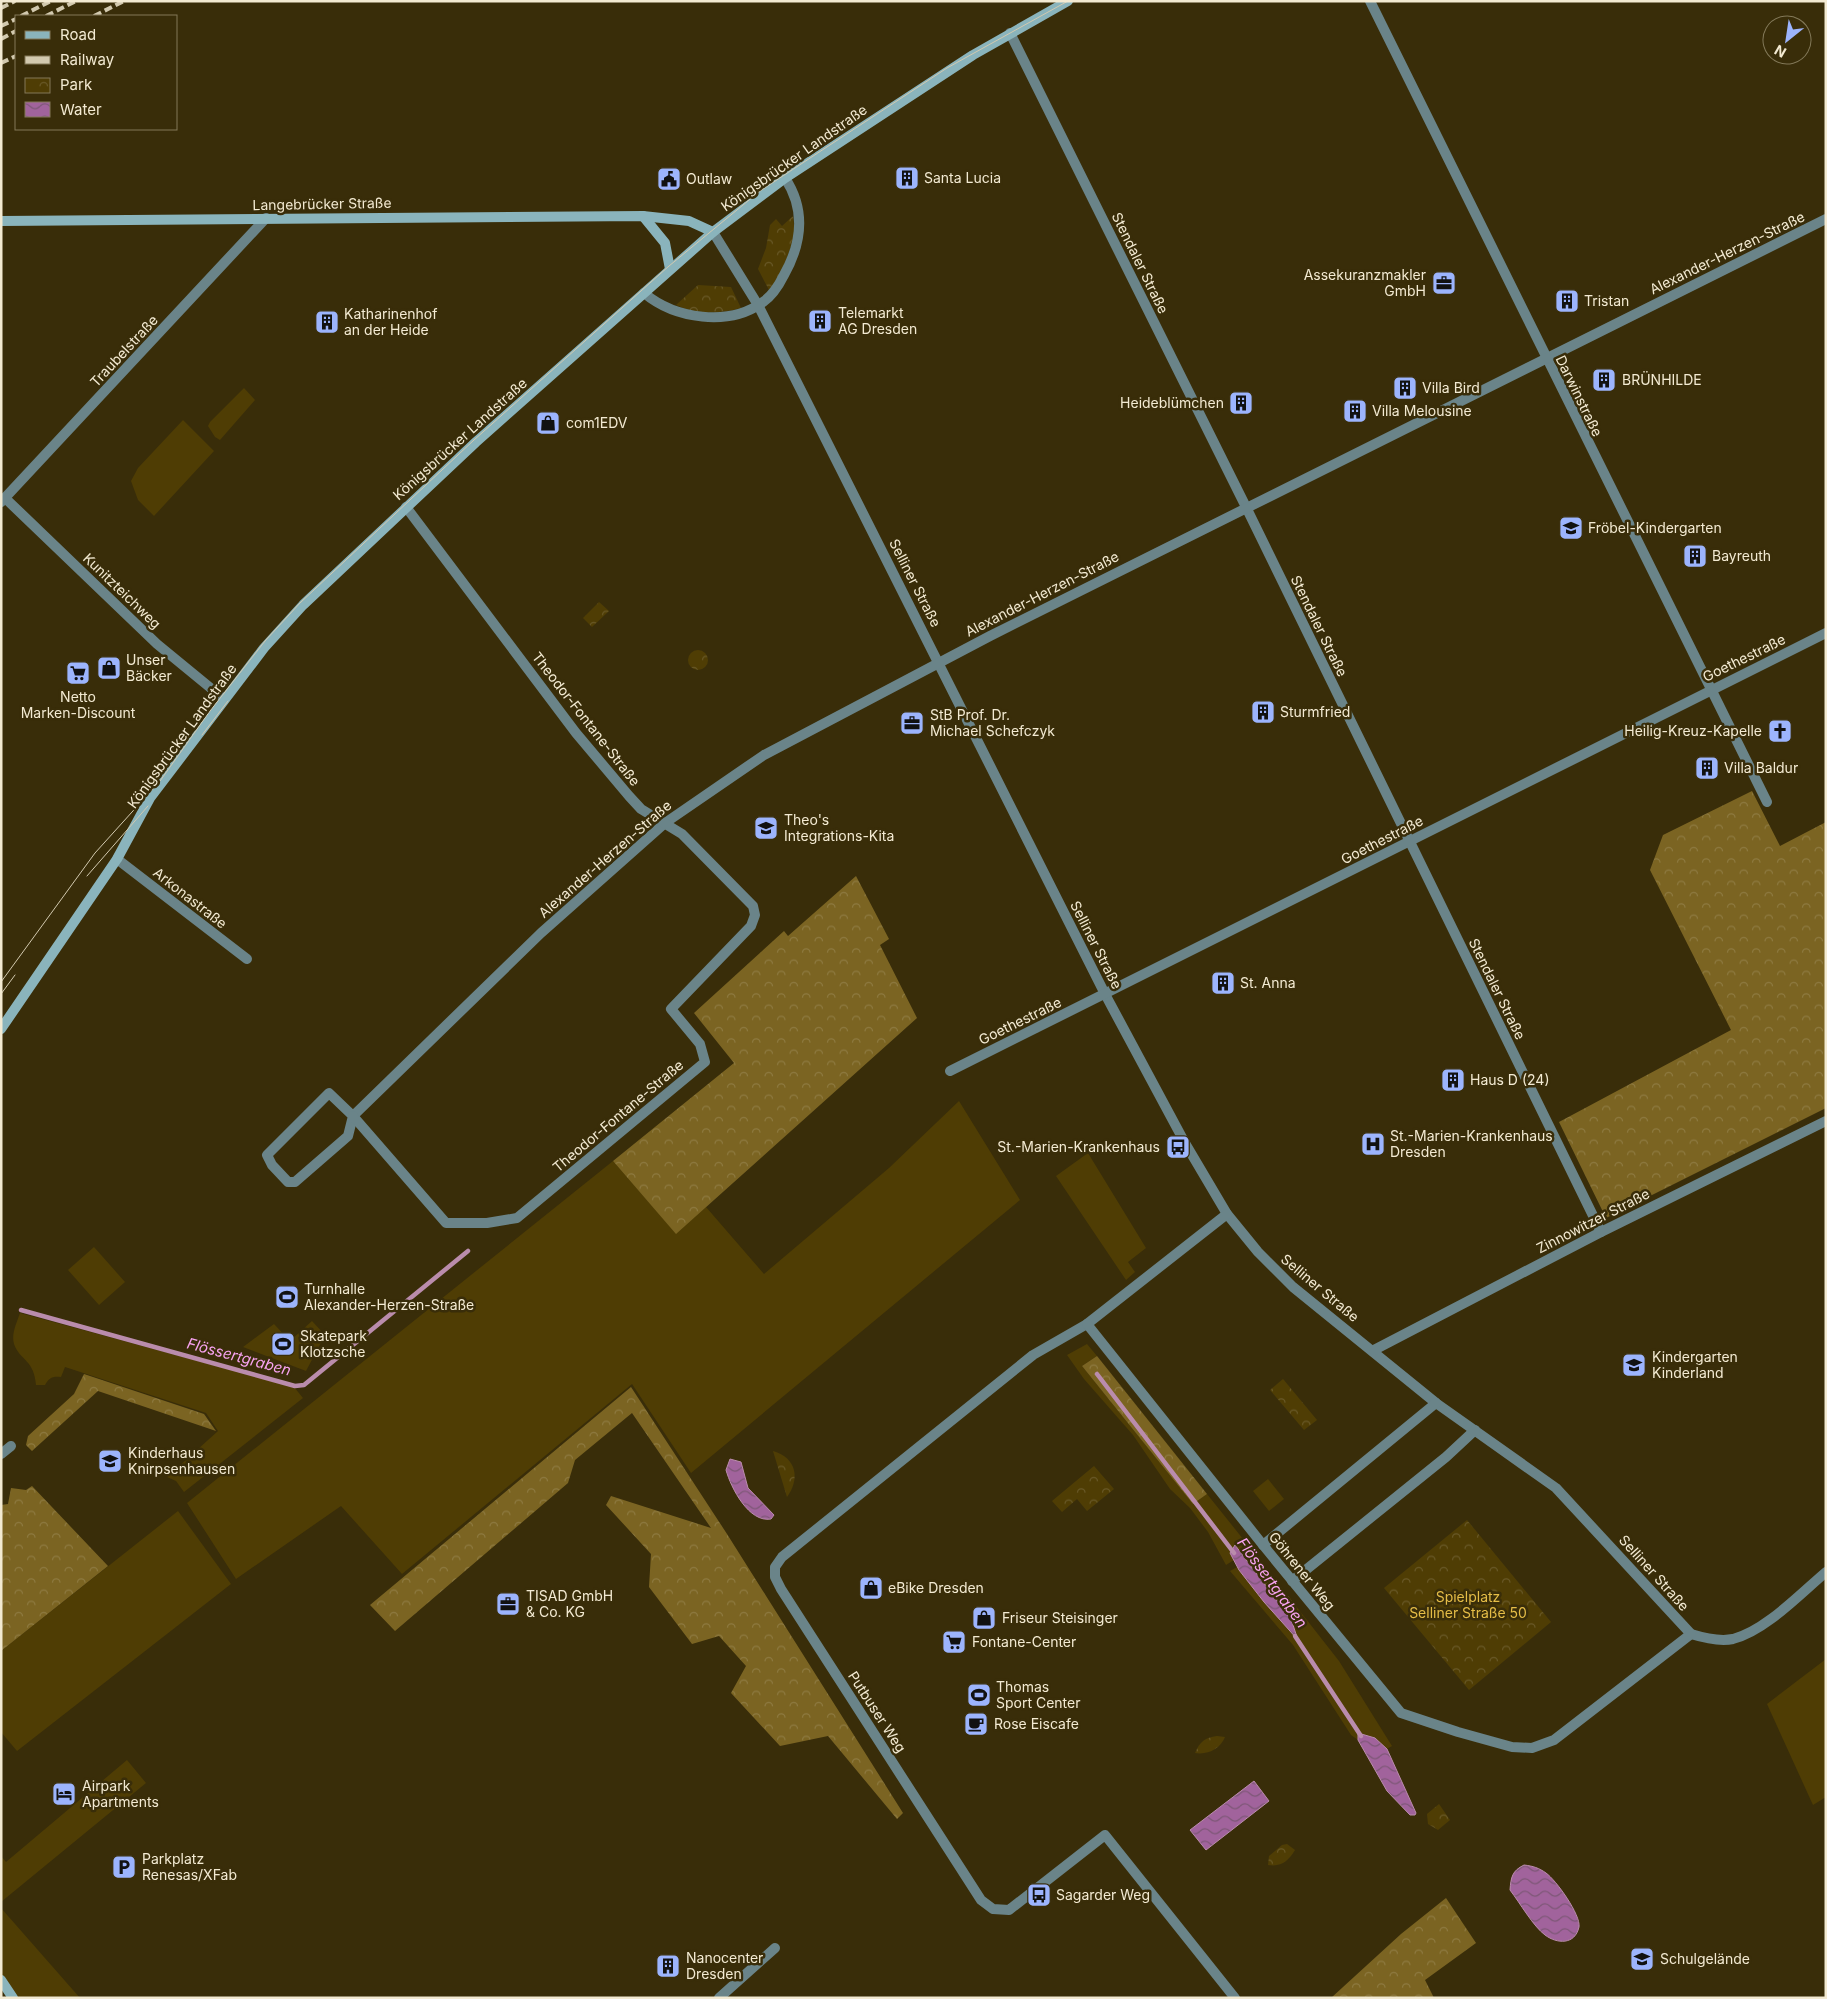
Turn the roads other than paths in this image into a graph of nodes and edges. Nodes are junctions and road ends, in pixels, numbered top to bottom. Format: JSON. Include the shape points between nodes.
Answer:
{"nodes":[{"id":1,"x":1068,"y":1,"type":"edge"},
{"id":2,"x":1370,"y":1,"type":"edge"},
{"id":3,"x":1010,"y":33,"type":"junction"},
{"id":4,"x":785,"y":178,"type":"junction"},
{"id":5,"x":643,"y":216,"type":"junction"},
{"id":6,"x":266,"y":218,"type":"junction"},
{"id":7,"x":1826,"y":219,"type":"edge"},
{"id":8,"x":1,"y":221,"type":"edge"},
{"id":9,"x":713,"y":232,"type":"junction"},
{"id":10,"x":670,"y":270,"type":"junction"},
{"id":11,"x":644,"y":293,"type":"junction"},
{"id":12,"x":756,"y":301,"type":"junction"},
{"id":13,"x":1545,"y":358,"type":"junction"},
{"id":14,"x":3,"y":500,"type":"edge"},
{"id":15,"x":406,"y":507,"type":"junction"},
{"id":16,"x":1246,"y":507,"type":"junction"},
{"id":17,"x":1826,"y":633,"type":"edge"},
{"id":18,"x":939,"y":662,"type":"junction"},
{"id":19,"x":1710,"y":690,"type":"junction"},
{"id":20,"x":224,"y":699,"type":"junction"},
{"id":21,"x":1767,"y":802,"type":"dead end"},
{"id":22,"x":665,"y":823,"type":"junction"},
{"id":23,"x":1409,"y":842,"type":"junction"},
{"id":24,"x":117,"y":859,"type":"junction"},
{"id":25,"x":247,"y":960,"type":"dead end"},
{"id":26,"x":1105,"y":994,"type":"junction"},
{"id":27,"x":1,"y":1030,"type":"edge"},
{"id":28,"x":950,"y":1071,"type":"dead end"},
{"id":29,"x":353,"y":1116,"type":"junction"},
{"id":30,"x":1826,"y":1121,"type":"edge"},
{"id":31,"x":1227,"y":1214,"type":"junction"},
{"id":32,"x":517,"y":1218,"type":"joint"},
{"id":33,"x":1601,"y":1232,"type":"junction"},
{"id":34,"x":1087,"y":1324,"type":"junction"},
{"id":35,"x":1374,"y":1350,"type":"junction"},
{"id":36,"x":1436,"y":1402,"type":"junction"},
{"id":37,"x":1475,"y":1430,"type":"junction"},
{"id":38,"x":11,"y":1446,"type":"dead end"},
{"id":39,"x":1,"y":1454,"type":"edge"},
{"id":40,"x":1263,"y":1545,"type":"junction"},
{"id":41,"x":1826,"y":1572,"type":"edge"},
{"id":42,"x":1292,"y":1581,"type":"junction"},
{"id":43,"x":1691,"y":1634,"type":"junction"},
{"id":44,"x":775,"y":1948,"type":"dead end"},
{"id":45,"x":1,"y":1980,"type":"edge"},
{"id":46,"x":13,"y":1998,"type":"edge"},
{"id":47,"x":719,"y":1998,"type":"edge"},
{"id":48,"x":1235,"y":1998,"type":"edge"}],
"edges":[{"from":1,"to":3,"type":"main road","name":"Königsbrücker Landstraße"},
{"from":2,"to":13,"type":"street","name":"Darwinstraße"},
{"from":3,"to":4,"type":"main road","name":"Königsbrücker Landstraße"},
{"from":3,"to":16,"type":"street","name":"Stendaler Straße"},
{"from":4,"to":9,"type":"main road","name":"Königsbrücker Landstraße"},
{"from":4,"to":12,"type":"street","via":[[799,208],[798,239],[794,255],[774,292]]},
{"from":5,"to":6,"type":"main road","name":"Langebrücker Straße"},
{"from":5,"to":9,"type":"main road","name":"Langebrücker Straße","via":[[688,221]]},
{"from":5,"to":10,"type":"main road","via":[[665,243]]},
{"from":6,"to":8,"type":"main road","name":"Langebrücker Straße"},
{"from":6,"to":14,"type":"street","name":"Traubelstraße"},
{"from":7,"to":13,"type":"street","name":"Alexander-Herzen-Straße"},
{"from":9,"to":10,"type":"main road","name":"Königsbrücker Landstraße"},
{"from":9,"to":12,"type":"street"},
{"from":10,"to":11,"type":"main road","name":"Königsbrücker Landstraße"},
{"from":11,"to":12,"type":"street","via":[[676,310],[702,317],[734,315]]},
{"from":11,"to":15,"type":"main road","name":"Königsbrücker Landstraße"},
{"from":12,"to":18,"type":"street","name":"Selliner Straße"},
{"from":13,"to":16,"type":"street","name":"Alexander-Herzen-Straße"},
{"from":13,"to":19,"type":"street","name":"Darwinstraße"},
{"from":14,"to":20,"type":"street","name":"Kunitzteichweg","via":[[157,644]]},
{"from":15,"to":20,"type":"main road","name":"Königsbrücker Landstraße","via":[[303,605]]},
{"from":15,"to":22,"type":"street","name":"Theodor-Fontane-Straße","via":[[576,733],[641,809]]},
{"from":16,"to":18,"type":"street","name":"Alexander-Herzen-Straße"},
{"from":16,"to":23,"type":"street","name":"Stendaler Straße"},
{"from":17,"to":19,"type":"street","name":"Goethestraße"},
{"from":18,"to":22,"type":"street","name":"Alexander-Herzen-Straße","via":[[764,755]]},
{"from":18,"to":26,"type":"street","name":"Selliner Straße"},
{"from":19,"to":21,"type":"street","name":"Darwinstraße"},
{"from":19,"to":23,"type":"street","name":"Goethestraße"},
{"from":20,"to":24,"type":"main road","name":"Königsbrücker Landstraße","via":[[150,798]]},
{"from":22,"to":29,"type":"street","name":"Alexander-Herzen-Straße","via":[[541,933]]},
{"from":22,"to":32,"type":"street","name":"Theodor-Fontane-Straße","via":[[682,834],[750,903],[755,915],[751,926],[671,1009],[700,1044],[705,1062]]},
{"from":23,"to":26,"type":"street","name":"Goethestraße"},
{"from":23,"to":33,"type":"street","name":"Stendaler Straße"},
{"from":24,"to":25,"type":"street","name":"Arkonastraße"},
{"from":24,"to":27,"type":"main road","name":"Königsbrücker Landstraße"},
{"from":26,"to":28,"type":"street","name":"Goethestraße"},
{"from":26,"to":31,"type":"street","name":"Selliner Straße"},
{"from":29,"to":29,"type":"street","name":"Alexander-Herzen-Straße","via":[[329,1093],[267,1155],[272,1165],[288,1182],[295,1182],[348,1136]]},
{"from":29,"to":32,"type":"street","name":"Alexander-Herzen-Straße","via":[[446,1223],[487,1223]]},
{"from":30,"to":33,"type":"street","name":"Zinnowitzer Straße"},
{"from":31,"to":34,"type":"street"},
{"from":31,"to":35,"type":"street","name":"Selliner Straße","via":[[1293,1287]]},
{"from":33,"to":35,"type":"street","name":"Zinnowitzer Straße"},
{"from":34,"to":40,"type":"street","name":"Göhrener Weg"},
{"from":34,"to":48,"type":"street","name":"Putbuser Weg","via":[[1033,1355],[782,1557],[775,1567],[775,1577],[981,1900],[993,1909],[1008,1910],[1105,1835]]},
{"from":35,"to":36,"type":"street","name":"Selliner Straße"},
{"from":36,"to":37,"type":"street","name":"Selliner Straße"},
{"from":36,"to":40,"type":"street"},
{"from":37,"to":42,"type":"street","via":[[1446,1458]]},
{"from":37,"to":43,"type":"street","name":"Selliner Straße","via":[[1561,1492]]},
{"from":38,"to":39,"type":"street"},
{"from":40,"to":42,"type":"street","name":"Göhrener Weg"},
{"from":41,"to":43,"type":"street","via":[[1752,1632],[1731,1639],[1709,1639]]},
{"from":42,"to":43,"type":"street","name":"Göhrener Weg","via":[[1401,1713],[1512,1746],[1532,1748],[1554,1740]]},
{"from":44,"to":47,"type":"street"},
{"from":45,"to":46,"type":"main road"}]}
